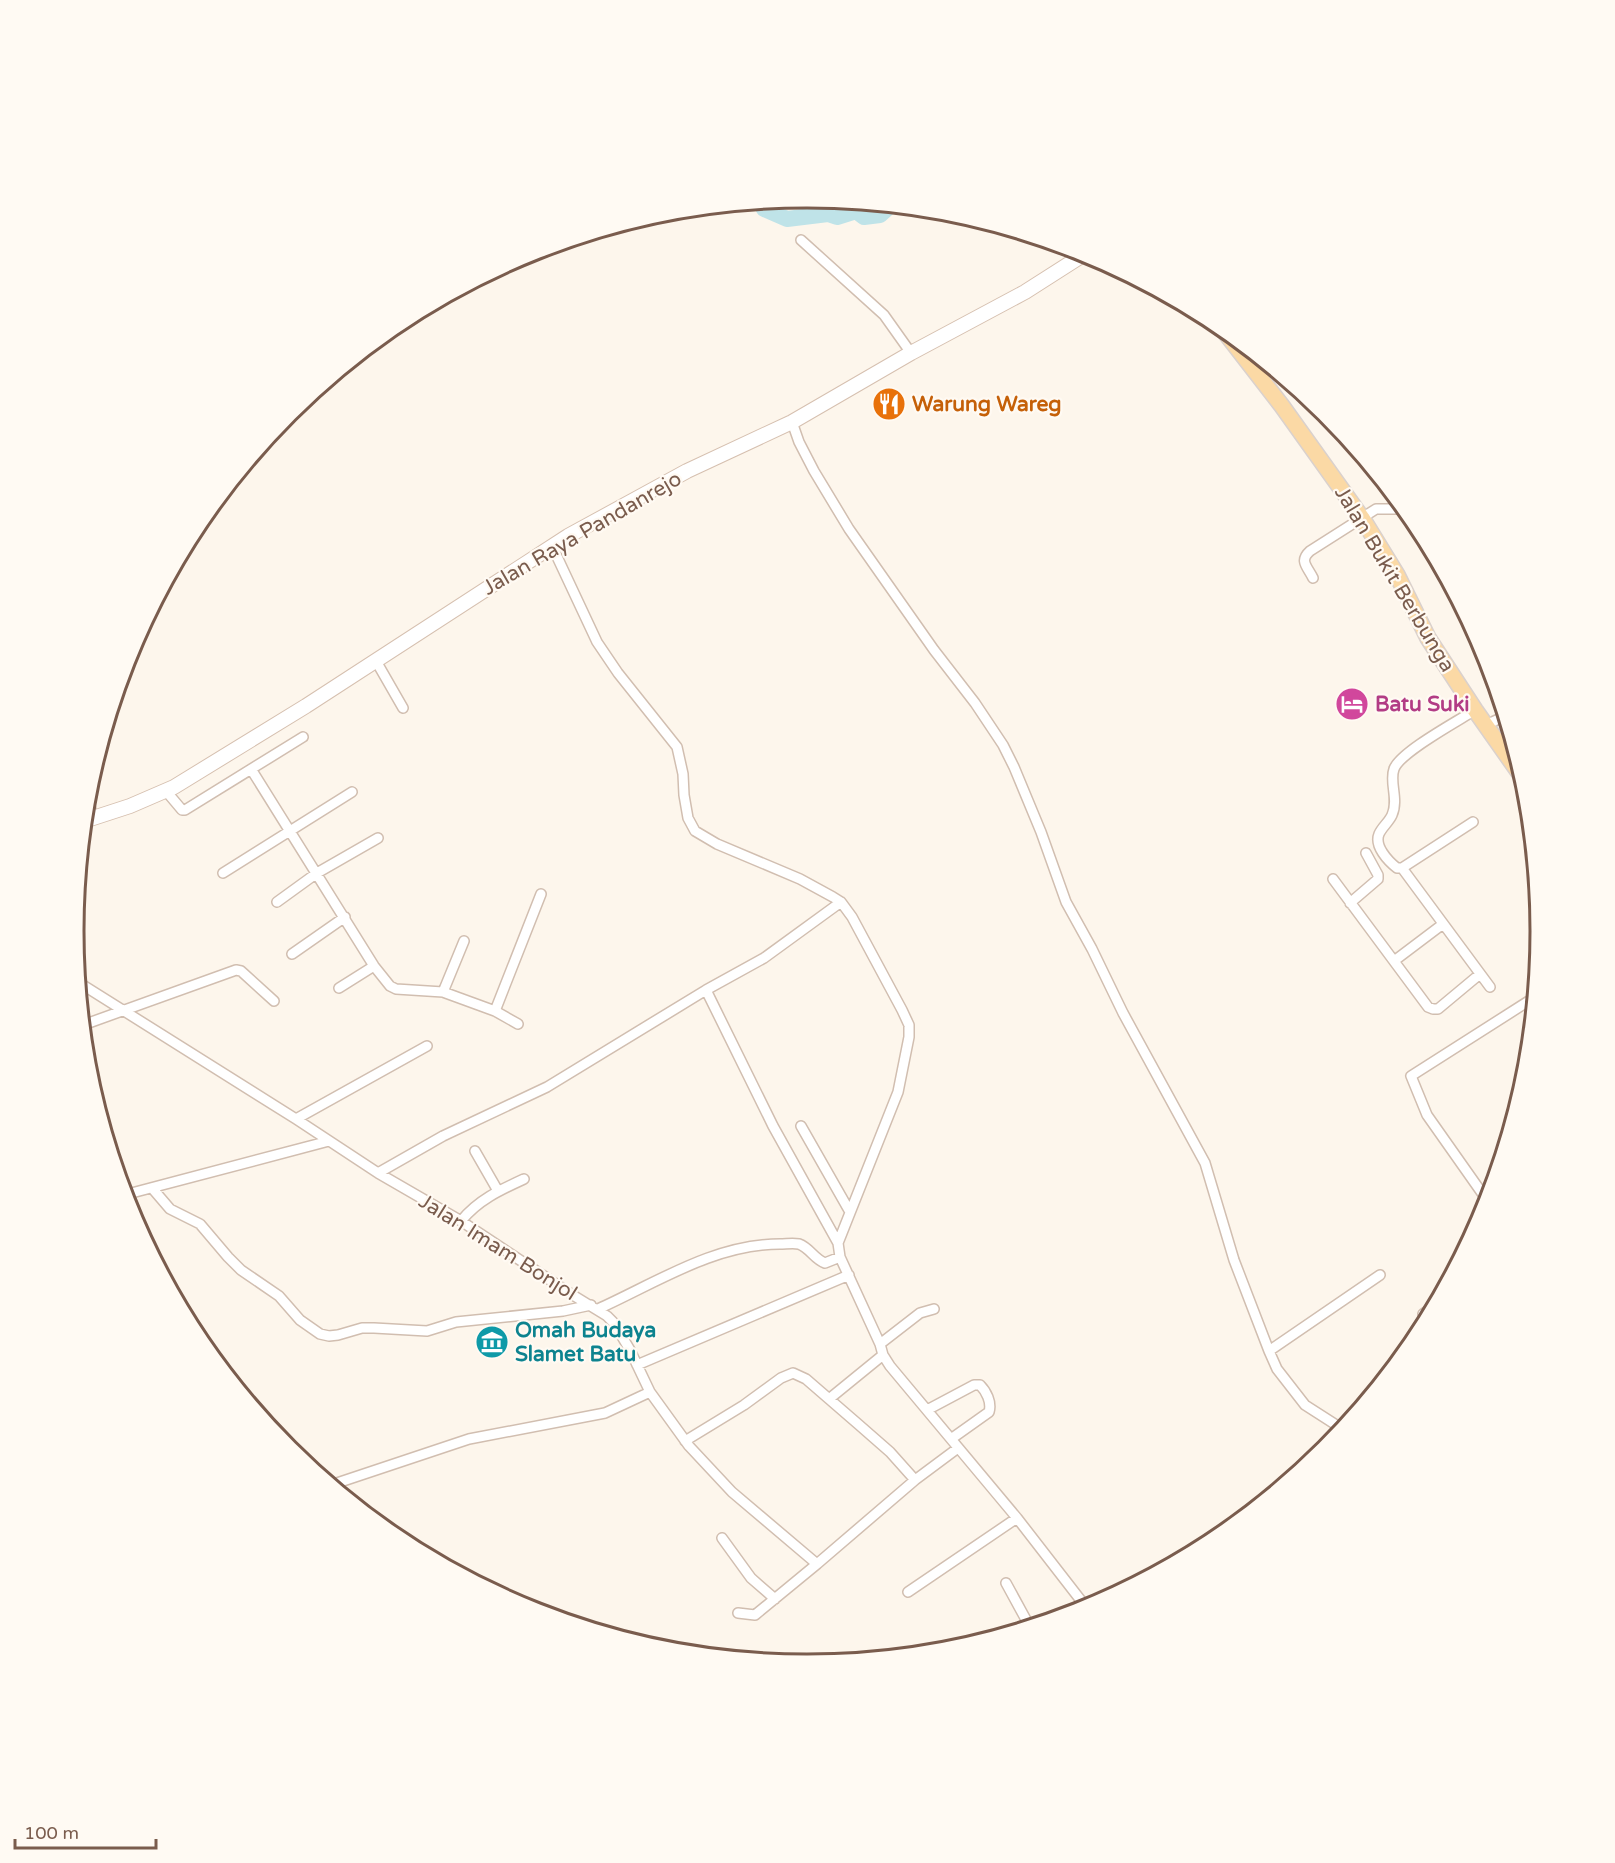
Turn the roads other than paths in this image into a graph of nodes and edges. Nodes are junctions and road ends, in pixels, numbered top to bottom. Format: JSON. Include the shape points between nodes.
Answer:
{"nodes":[{"id":1,"x":801,"y":240,"type":"dead end"},
{"id":2,"x":1075,"y":260,"type":"edge"},
{"id":3,"x":911,"y":353,"type":"junction"},
{"id":4,"x":1241,"y":353,"type":"edge"},
{"id":5,"x":792,"y":422,"type":"junction"},
{"id":6,"x":1394,"y":509,"type":"edge"},
{"id":7,"x":1362,"y":518,"type":"junction"},
{"id":8,"x":552,"y":546,"type":"junction"},
{"id":9,"x":1313,"y":578,"type":"dead end"},
{"id":10,"x":376,"y":661,"type":"junction"},
{"id":11,"x":403,"y":708,"type":"dead end"},
{"id":12,"x":1475,"y":710,"type":"junction"},
{"id":13,"x":1499,"y":719,"type":"edge"},
{"id":14,"x":1486,"y":725,"type":"junction"},
{"id":15,"x":303,"y":737,"type":"dead end"},
{"id":16,"x":1510,"y":759,"type":"edge"},
{"id":17,"x":251,"y":769,"type":"junction"},
{"id":18,"x":166,"y":791,"type":"junction"},
{"id":19,"x":352,"y":792,"type":"dead end"},
{"id":20,"x":93,"y":818,"type":"edge"},
{"id":21,"x":1473,"y":822,"type":"dead end"},
{"id":22,"x":290,"y":829,"type":"junction"},
{"id":23,"x":378,"y":838,"type":"dead end"},
{"id":24,"x":1366,"y":853,"type":"dead end"},
{"id":25,"x":1402,"y":868,"type":"junction"},
{"id":26,"x":223,"y":873,"type":"dead end"},
{"id":27,"x":317,"y":873,"type":"junction"},
{"id":28,"x":1333,"y":879,"type":"dead end"},
{"id":29,"x":541,"y":894,"type":"dead end"},
{"id":30,"x":277,"y":902,"type":"dead end"},
{"id":31,"x":841,"y":903,"type":"junction"},
{"id":32,"x":1350,"y":903,"type":"junction"},
{"id":33,"x":345,"y":917,"type":"junction"},
{"id":34,"x":1443,"y":924,"type":"junction"},
{"id":35,"x":464,"y":940,"type":"dead end"},
{"id":36,"x":292,"y":954,"type":"dead end"},
{"id":37,"x":1394,"y":961,"type":"junction"},
{"id":38,"x":374,"y":966,"type":"junction"},
{"id":39,"x":1480,"y":974,"type":"junction"},
{"id":40,"x":1490,"y":987,"type":"dead end"},
{"id":41,"x":87,"y":988,"type":"edge"},
{"id":42,"x":339,"y":988,"type":"dead end"},
{"id":43,"x":706,"y":990,"type":"junction"},
{"id":44,"x":443,"y":992,"type":"junction"},
{"id":45,"x":274,"y":1001,"type":"dead end"},
{"id":46,"x":1527,"y":1002,"type":"edge"},
{"id":47,"x":123,"y":1011,"type":"junction"},
{"id":48,"x":495,"y":1011,"type":"junction"},
{"id":49,"x":90,"y":1023,"type":"edge"},
{"id":50,"x":518,"y":1024,"type":"dead end"},
{"id":51,"x":427,"y":1046,"type":"dead end"},
{"id":52,"x":296,"y":1119,"type":"junction"},
{"id":53,"x":801,"y":1126,"type":"dead end"},
{"id":54,"x":329,"y":1142,"type":"junction"},
{"id":55,"x":475,"y":1151,"type":"dead end"},
{"id":56,"x":378,"y":1173,"type":"junction"},
{"id":57,"x":524,"y":1179,"type":"dead end"},
{"id":58,"x":152,"y":1188,"type":"junction"},
{"id":59,"x":498,"y":1191,"type":"junction"},
{"id":60,"x":133,"y":1193,"type":"edge"},
{"id":61,"x":1482,"y":1193,"type":"edge"},
{"id":62,"x":850,"y":1212,"type":"junction"},
{"id":63,"x":461,"y":1221,"type":"junction"},
{"id":64,"x":838,"y":1243,"type":"junction"},
{"id":65,"x":840,"y":1257,"type":"junction"},
{"id":66,"x":849,"y":1275,"type":"junction"},
{"id":67,"x":1380,"y":1275,"type":"dead end"},
{"id":68,"x":594,"y":1307,"type":"junction"},
{"id":69,"x":934,"y":1309,"type":"dead end"},
{"id":70,"x":880,"y":1344,"type":"junction"},
{"id":71,"x":1269,"y":1351,"type":"junction"},
{"id":72,"x":883,"y":1355,"type":"junction"},
{"id":73,"x":638,"y":1365,"type":"junction"},
{"id":74,"x":650,"y":1392,"type":"junction"},
{"id":75,"x":829,"y":1399,"type":"junction"},
{"id":76,"x":927,"y":1410,"type":"junction"},
{"id":77,"x":1336,"y":1425,"type":"edge"},
{"id":78,"x":951,"y":1439,"type":"junction"},
{"id":79,"x":685,"y":1441,"type":"junction"},
{"id":80,"x":958,"y":1448,"type":"junction"},
{"id":81,"x":915,"y":1480,"type":"junction"},
{"id":82,"x":339,"y":1482,"type":"edge"},
{"id":83,"x":1017,"y":1518,"type":"junction"},
{"id":84,"x":722,"y":1538,"type":"dead end"},
{"id":85,"x":817,"y":1564,"type":"junction"},
{"id":86,"x":1006,"y":1583,"type":"dead end"},
{"id":87,"x":908,"y":1592,"type":"dead end"},
{"id":88,"x":775,"y":1599,"type":"junction"},
{"id":89,"x":1081,"y":1601,"type":"edge"},
{"id":90,"x":738,"y":1613,"type":"dead end"},
{"id":91,"x":1027,"y":1621,"type":"edge"}],
"edges":[{"from":1,"to":3,"type":"street","via":[[884,315]]},
{"from":2,"to":3,"type":"main road","name":"Jalan Raya Pandanrejo","via":[[1025,292]]},
{"from":3,"to":5,"type":"main road","name":"Jalan Raya Pandanrejo"},
{"from":4,"to":7,"type":"main road","name":"Jalan Bukit Berbunga"},
{"from":5,"to":8,"type":"main road","name":"Jalan Raya Pandanrejo","via":[[687,471]]},
{"from":5,"to":71,"type":"street","via":[[814,471],[849,529],[1004,745],[1066,903],[1205,1163],[1234,1260]]},
{"from":6,"to":7,"type":"street","via":[[1379,508]]},
{"from":7,"to":9,"type":"street","via":[[1305,556]]},
{"from":7,"to":12,"type":"main road","name":"Jalan Bukit Berbunga","via":[[1397,575],[1428,639]]},
{"from":8,"to":10,"type":"main road","name":"Jalan Raya Pandanrejo"},
{"from":8,"to":31,"type":"street","via":[[597,642],[677,747],[684,774],[687,818],[695,831],[800,879]]},
{"from":10,"to":11,"type":"street"},
{"from":10,"to":18,"type":"main road","name":"Jalan Raya Pandanrejo"},
{"from":12,"to":14,"type":"main road","name":"Jalan Bukit Berbunga"},
{"from":12,"to":25,"type":"street","via":[[1435,734],[1395,767],[1395,806],[1378,840],[1392,865]]},
{"from":13,"to":14,"type":"street"},
{"from":14,"to":16,"type":"main road","name":"Jalan Bukit Berbunga"},
{"from":15,"to":17,"type":"street"},
{"from":17,"to":18,"type":"street","via":[[185,810]]},
{"from":17,"to":22,"type":"street"},
{"from":18,"to":20,"type":"main road","name":"Jalan Raya Pandanrejo"},
{"from":19,"to":22,"type":"street"},
{"from":21,"to":25,"type":"street"},
{"from":22,"to":26,"type":"street"},
{"from":22,"to":27,"type":"street"},
{"from":23,"to":27,"type":"street"},
{"from":24,"to":32,"type":"street","via":[[1378,879]]},
{"from":25,"to":34,"type":"street"},
{"from":27,"to":30,"type":"street"},
{"from":27,"to":33,"type":"street"},
{"from":28,"to":32,"type":"street"},
{"from":29,"to":48,"type":"street"},
{"from":31,"to":43,"type":"street","via":[[764,958]]},
{"from":31,"to":62,"type":"street","via":[[909,1025],[898,1092]]},
{"from":32,"to":37,"type":"street"},
{"from":33,"to":36,"type":"street"},
{"from":33,"to":38,"type":"street"},
{"from":34,"to":37,"type":"street"},
{"from":34,"to":39,"type":"street"},
{"from":35,"to":44,"type":"street"},
{"from":37,"to":39,"type":"street","via":[[1433,1009]]},
{"from":38,"to":42,"type":"street"},
{"from":38,"to":44,"type":"street","via":[[393,988]]},
{"from":39,"to":40,"type":"street"},
{"from":41,"to":47,"type":"street","name":"Jalan Imam Bonjol"},
{"from":43,"to":56,"type":"street","via":[[547,1087],[443,1136]]},
{"from":43,"to":64,"type":"street","via":[[773,1126]]},
{"from":44,"to":48,"type":"street"},
{"from":45,"to":47,"type":"street","via":[[236,970]]},
{"from":46,"to":61,"type":"street","via":[[1411,1076],[1427,1114]]},
{"from":47,"to":49,"type":"street"},
{"from":47,"to":52,"type":"street","name":"Jalan Imam Bonjol"},
{"from":48,"to":50,"type":"street"},
{"from":51,"to":52,"type":"street"},
{"from":52,"to":54,"type":"street","name":"Jalan Imam Bonjol"},
{"from":53,"to":62,"type":"street"},
{"from":54,"to":56,"type":"street","name":"Jalan Imam Bonjol"},
{"from":54,"to":58,"type":"street"},
{"from":55,"to":59,"type":"street"},
{"from":56,"to":63,"type":"street","name":"Jalan Imam Bonjol"},
{"from":57,"to":59,"type":"street"},
{"from":58,"to":60,"type":"street"},
{"from":58,"to":68,"type":"street","via":[[170,1209],[200,1224],[241,1270],[279,1296],[300,1320],[320,1334],[374,1328],[427,1332],[456,1322]]},
{"from":59,"to":63,"type":"street","via":[[477,1204]]},
{"from":62,"to":64,"type":"street"},
{"from":63,"to":68,"type":"street","name":"Jalan Imam Bonjol"},
{"from":64,"to":65,"type":"street"},
{"from":65,"to":66,"type":"street"},
{"from":65,"to":68,"type":"street","via":[[825,1263],[797,1244],[740,1247]]},
{"from":66,"to":70,"type":"street"},
{"from":66,"to":73,"type":"street"},
{"from":67,"to":71,"type":"street"},
{"from":68,"to":73,"type":"street","name":"Jalan Imam Bonjol","via":[[614,1323]]},
{"from":69,"to":70,"type":"street","via":[[920,1313]]},
{"from":70,"to":72,"type":"street"},
{"from":71,"to":77,"type":"street","via":[[1277,1369],[1305,1405]]},
{"from":72,"to":75,"type":"street"},
{"from":72,"to":76,"type":"street"},
{"from":73,"to":74,"type":"street","name":"Jalan Imam Bonjol"},
{"from":74,"to":79,"type":"street","name":"Jalan Imam Bonjol"},
{"from":74,"to":82,"type":"street","via":[[605,1413],[469,1439]]},
{"from":75,"to":79,"type":"street","via":[[799,1375],[786,1375]]},
{"from":75,"to":81,"type":"street","via":[[890,1452]]},
{"from":76,"to":78,"type":"street"},
{"from":76,"to":78,"type":"street","via":[[980,1384],[990,1403],[990,1412]]},
{"from":78,"to":80,"type":"street"},
{"from":79,"to":85,"type":"street","name":"Jalan Imam Bonjol","via":[[732,1492]]},
{"from":80,"to":81,"type":"street"},
{"from":80,"to":83,"type":"street"},
{"from":81,"to":85,"type":"street"},
{"from":83,"to":87,"type":"street"},
{"from":83,"to":89,"type":"street"},
{"from":84,"to":88,"type":"street","via":[[751,1578]]},
{"from":85,"to":88,"type":"street"},
{"from":86,"to":91,"type":"street"},
{"from":88,"to":90,"type":"street","via":[[755,1615]]}]}
